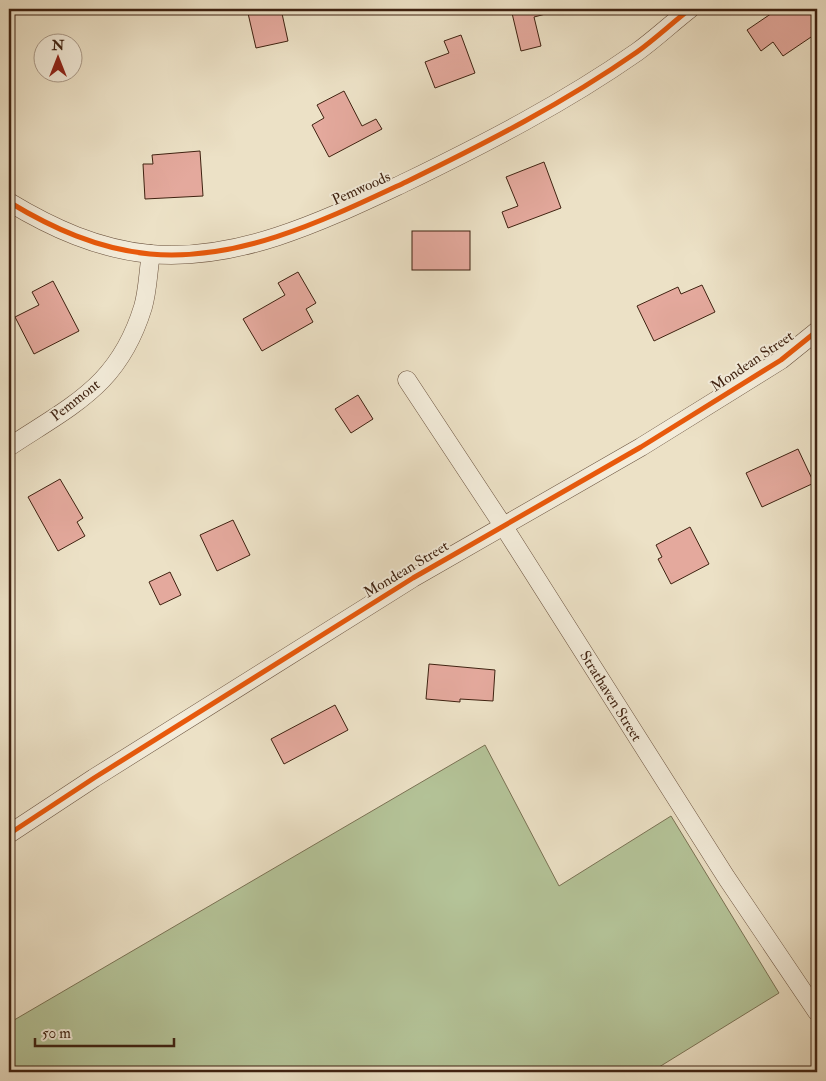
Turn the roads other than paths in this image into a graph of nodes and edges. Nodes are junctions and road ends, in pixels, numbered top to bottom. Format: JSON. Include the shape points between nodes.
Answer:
{"nodes":[{"id":1,"x":690,"y":9,"type":"edge"},
{"id":2,"x":9,"y":202,"type":"edge"},
{"id":3,"x":151,"y":254,"type":"junction"},
{"id":4,"x":817,"y":331,"type":"edge"},
{"id":5,"x":406,"y":380,"type":"dead end"},
{"id":6,"x":9,"y":447,"type":"edge"},
{"id":7,"x":504,"y":527,"type":"junction"},
{"id":8,"x":9,"y":834,"type":"edge"},
{"id":9,"x":817,"y":1012,"type":"edge"}],
"edges":[{"from":1,"to":3,"type":"street","name":"Pemwoods","via":[[638,51],[570,96],[476,148],[362,202],[259,242],[223,250]]},
{"from":2,"to":3,"type":"street","name":"Pemwoods","via":[[36,218],[96,243]]},
{"from":3,"to":6,"type":"street","name":"Pemmont","via":[[144,305],[134,332],[102,380]]},
{"from":4,"to":7,"type":"street","name":"Mondean Street","via":[[773,366]]},
{"from":5,"to":7,"type":"street","name":"Strathaven Street"},
{"from":7,"to":8,"type":"street","name":"Mondean Street","via":[[413,578]]},
{"from":7,"to":9,"type":"street","name":"Strathaven Street","via":[[726,877]]}]}
